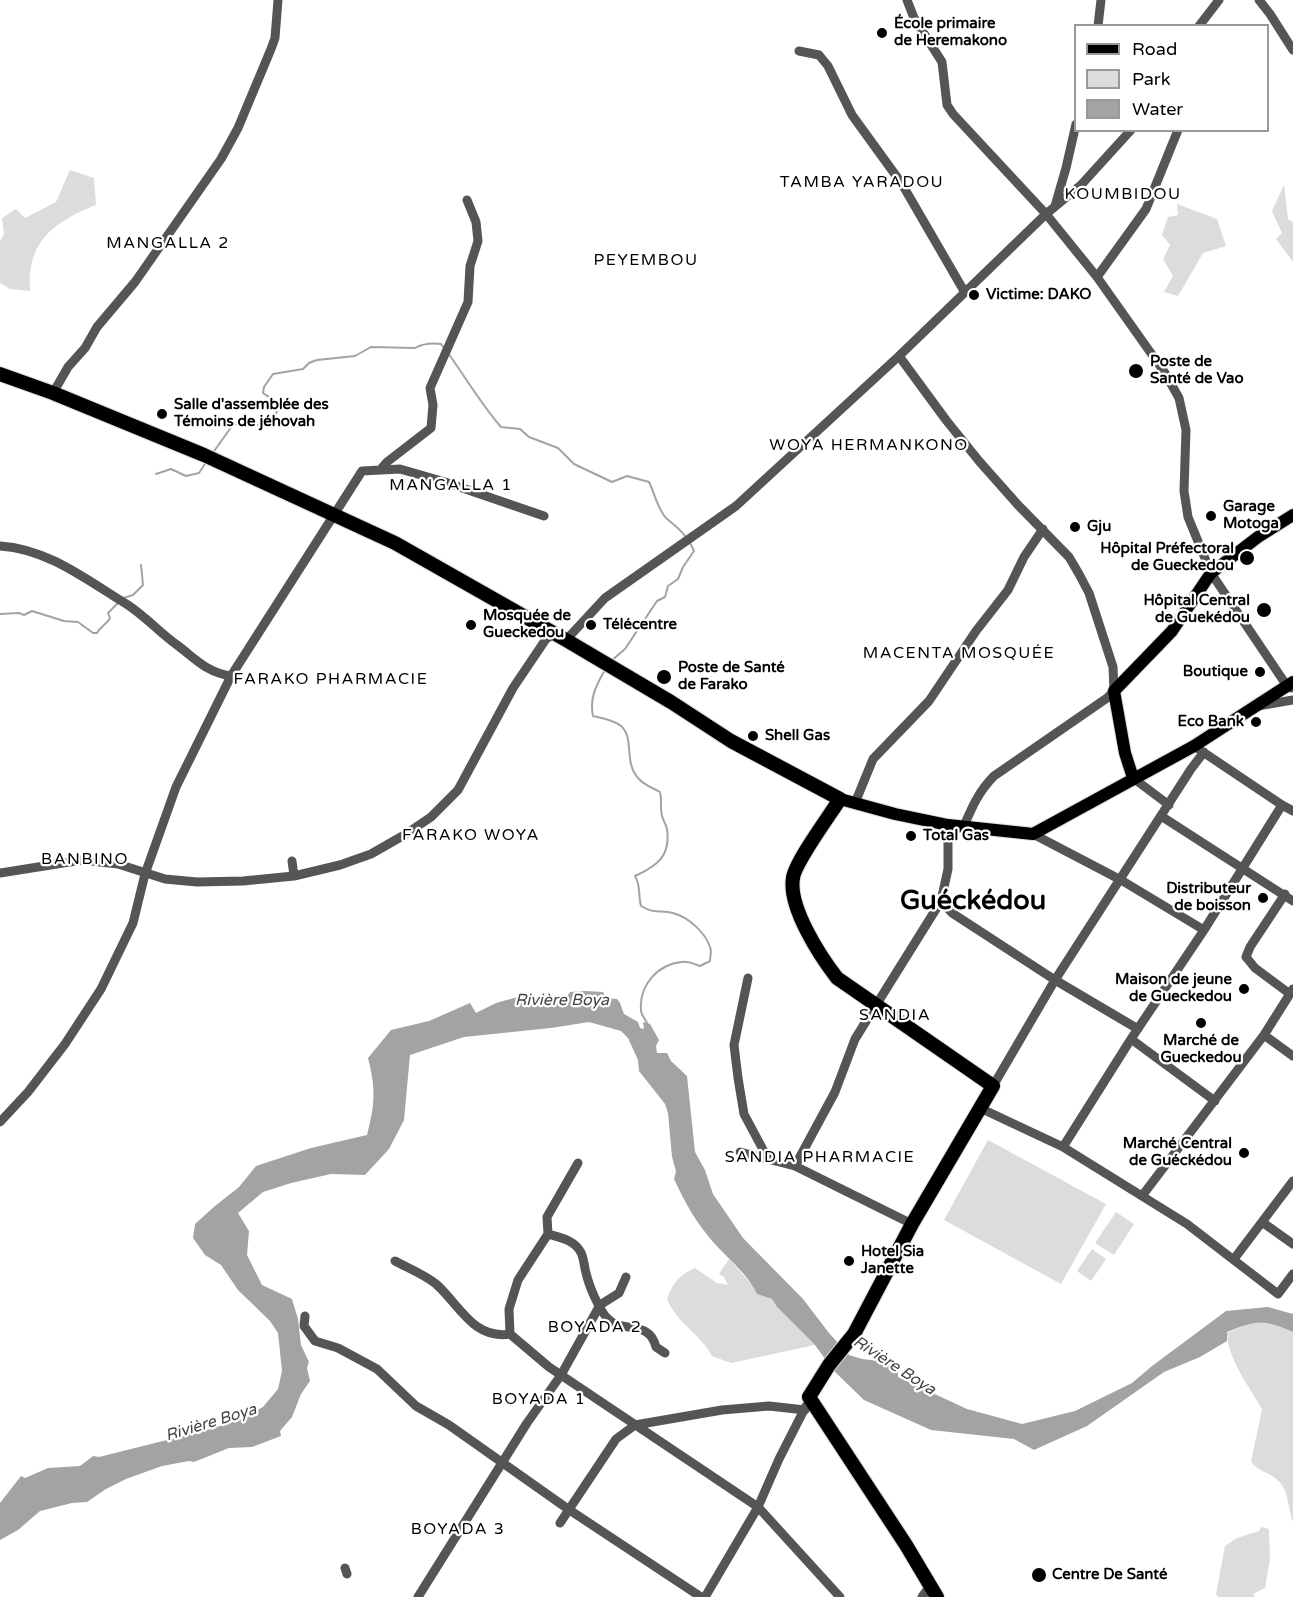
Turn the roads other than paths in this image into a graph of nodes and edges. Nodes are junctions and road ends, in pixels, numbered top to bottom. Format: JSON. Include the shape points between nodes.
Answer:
{"nodes":[{"id":1,"x":278,"y":0,"type":"edge"},
{"id":2,"x":907,"y":0,"type":"edge"},
{"id":3,"x":1101,"y":0,"type":"edge"},
{"id":4,"x":1219,"y":0,"type":"edge"},
{"id":5,"x":1259,"y":0,"type":"edge"},
{"id":6,"x":1098,"y":24,"type":"edge"},
{"id":7,"x":1201,"y":24,"type":"edge"},
{"id":8,"x":1293,"y":50,"type":"edge"},
{"id":9,"x":799,"y":51,"type":"dead end"},
{"id":10,"x":1074,"y":132,"type":"edge"},
{"id":11,"x":1129,"y":132,"type":"edge"},
{"id":12,"x":1177,"y":132,"type":"edge"},
{"id":13,"x":467,"y":200,"type":"dead end"},
{"id":14,"x":1055,"y":206,"type":"junction"},
{"id":15,"x":1046,"y":214,"type":"junction"},
{"id":16,"x":1097,"y":277,"type":"junction"},
{"id":17,"x":964,"y":291,"type":"junction"},
{"id":18,"x":899,"y":356,"type":"junction"},
{"id":19,"x":0,"y":374,"type":"edge"},
{"id":20,"x":53,"y":393,"type":"junction"},
{"id":21,"x":381,"y":469,"type":"junction"},
{"id":22,"x":334,"y":514,"type":"junction"},
{"id":23,"x":1293,"y":515,"type":"edge"},
{"id":24,"x":544,"y":516,"type":"dead end"},
{"id":25,"x":1043,"y":530,"type":"junction"},
{"id":26,"x":0,"y":546,"type":"edge"},
{"id":27,"x":1210,"y":573,"type":"junction"},
{"id":28,"x":560,"y":637,"type":"junction"},
{"id":29,"x":231,"y":676,"type":"junction"},
{"id":30,"x":1291,"y":686,"type":"edge"},
{"id":31,"x":1114,"y":691,"type":"junction"},
{"id":32,"x":1293,"y":700,"type":"edge"},
{"id":33,"x":1256,"y":706,"type":"junction"},
{"id":34,"x":1199,"y":749,"type":"junction"},
{"id":35,"x":1133,"y":778,"type":"junction"},
{"id":36,"x":840,"y":799,"type":"junction"},
{"id":37,"x":855,"y":803,"type":"junction"},
{"id":38,"x":1169,"y":805,"type":"junction"},
{"id":39,"x":1282,"y":805,"type":"junction"},
{"id":40,"x":1293,"y":812,"type":"edge"},
{"id":41,"x":1161,"y":816,"type":"junction"},
{"id":42,"x":948,"y":825,"type":"junction"},
{"id":43,"x":963,"y":826,"type":"junction"},
{"id":44,"x":1033,"y":834,"type":"junction"},
{"id":45,"x":292,"y":861,"type":"dead end"},
{"id":46,"x":1243,"y":867,"type":"junction"},
{"id":47,"x":0,"y":873,"type":"edge"},
{"id":48,"x":144,"y":874,"type":"junction"},
{"id":49,"x":294,"y":876,"type":"junction"},
{"id":50,"x":1121,"y":880,"type":"junction"},
{"id":51,"x":1289,"y":898,"type":"edge"},
{"id":52,"x":940,"y":902,"type":"junction"},
{"id":53,"x":1204,"y":930,"type":"junction"},
{"id":54,"x":748,"y":978,"type":"dead end"},
{"id":55,"x":1055,"y":981,"type":"junction"},
{"id":56,"x":1292,"y":991,"type":"edge"},
{"id":57,"x":876,"y":1006,"type":"junction"},
{"id":58,"x":1138,"y":1029,"type":"junction"},
{"id":59,"x":1264,"y":1035,"type":"junction"},
{"id":60,"x":1131,"y":1039,"type":"junction"},
{"id":61,"x":1293,"y":1056,"type":"edge"},
{"id":62,"x":993,"y":1086,"type":"junction"},
{"id":63,"x":1215,"y":1101,"type":"junction"},
{"id":64,"x":980,"y":1108,"type":"junction"},
{"id":65,"x":0,"y":1122,"type":"edge"},
{"id":66,"x":1063,"y":1147,"type":"junction"},
{"id":67,"x":740,"y":1152,"type":"dead end"},
{"id":68,"x":768,"y":1159,"type":"junction"},
{"id":69,"x":578,"y":1163,"type":"dead end"},
{"id":70,"x":795,"y":1166,"type":"junction"},
{"id":71,"x":1293,"y":1181,"type":"edge"},
{"id":72,"x":1142,"y":1196,"type":"junction"},
{"id":73,"x":1262,"y":1222,"type":"junction"},
{"id":74,"x":912,"y":1224,"type":"junction"},
{"id":75,"x":548,"y":1234,"type":"junction"},
{"id":76,"x":1293,"y":1244,"type":"edge"},
{"id":77,"x":1234,"y":1259,"type":"junction"},
{"id":78,"x":395,"y":1261,"type":"dead end"},
{"id":79,"x":1293,"y":1274,"type":"edge"},
{"id":80,"x":626,"y":1277,"type":"dead end"},
{"id":81,"x":600,"y":1305,"type":"junction"},
{"id":82,"x":305,"y":1316,"type":"dead end"},
{"id":83,"x":510,"y":1334,"type":"junction"},
{"id":84,"x":665,"y":1353,"type":"dead end"},
{"id":85,"x":561,"y":1375,"type":"junction"},
{"id":86,"x":807,"y":1404,"type":"junction"},
{"id":87,"x":635,"y":1425,"type":"junction"},
{"id":88,"x":502,"y":1463,"type":"junction"},
{"id":89,"x":758,"y":1507,"type":"junction"},
{"id":90,"x":568,"y":1509,"type":"junction"},
{"id":91,"x":560,"y":1523,"type":"dead end"},
{"id":92,"x":930,"y":1593,"type":"edge"},
{"id":93,"x":836,"y":1595,"type":"edge"},
{"id":94,"x":418,"y":1597,"type":"edge"},
{"id":95,"x":703,"y":1597,"type":"edge"}],
"edges":[{"from":1,"to":20,"type":"street","via":[[275,38],[221,159]]},
{"from":2,"to":15,"type":"street","via":[[942,62],[947,105]]},
{"from":3,"to":6,"type":"street"},
{"from":4,"to":7,"type":"street"},
{"from":5,"to":8,"type":"street"},
{"from":9,"to":17,"type":"street","via":[[819,55],[828,66],[852,115],[902,184]]},
{"from":10,"to":14,"type":"street"},
{"from":11,"to":14,"type":"street","via":[[1081,185]]},
{"from":12,"to":16,"type":"street","via":[[1146,209]]},
{"from":13,"to":21,"type":"street","via":[[478,241],[470,266],[465,309],[430,388],[431,428]]},
{"from":14,"to":15,"type":"street"},
{"from":15,"to":16,"type":"street"},
{"from":15,"to":17,"type":"street"},
{"from":16,"to":27,"type":"street","via":[[1179,398],[1186,430],[1184,491],[1188,517]]},
{"from":17,"to":18,"type":"street"},
{"from":18,"to":25,"type":"street","via":[[979,461]]},
{"from":18,"to":28,"type":"street","via":[[736,506],[605,598]]},
{"from":19,"to":20,"type":"highway"},
{"from":20,"to":22,"type":"highway"},
{"from":21,"to":22,"type":"street","via":[[362,471]]},
{"from":21,"to":24,"type":"street","via":[[400,469]]},
{"from":22,"to":28,"type":"highway","via":[[432,562]]},
{"from":22,"to":29,"type":"street"},
{"from":23,"to":27,"type":"main road"},
{"from":25,"to":31,"type":"street","via":[[1069,557],[1089,593],[1113,667]]},
{"from":25,"to":37,"type":"street","via":[[1008,590],[929,701],[873,759]]},
{"from":26,"to":29,"type":"street","via":[[55,559],[124,602],[200,664]]},
{"from":27,"to":30,"type":"street"},
{"from":27,"to":31,"type":"main road","via":[[1172,631]]},
{"from":28,"to":36,"type":"highway","via":[[740,746]]},
{"from":28,"to":49,"type":"street","via":[[546,639],[513,688],[458,790],[431,817],[371,854]]},
{"from":29,"to":48,"type":"street","via":[[176,788]]},
{"from":30,"to":33,"type":"main road"},
{"from":31,"to":35,"type":"main road"},
{"from":31,"to":43,"type":"street","via":[[994,776],[973,803]]},
{"from":32,"to":33,"type":"street"},
{"from":33,"to":34,"type":"main road"},
{"from":34,"to":35,"type":"main road"},
{"from":34,"to":38,"type":"street"},
{"from":34,"to":39,"type":"street"},
{"from":35,"to":38,"type":"street"},
{"from":35,"to":44,"type":"main road"},
{"from":36,"to":37,"type":"main road"},
{"from":36,"to":57,"type":"highway","via":[[797,865],[794,895],[821,957],[837,978]]},
{"from":37,"to":42,"type":"main road"},
{"from":38,"to":41,"type":"street"},
{"from":39,"to":40,"type":"street"},
{"from":39,"to":46,"type":"street"},
{"from":41,"to":46,"type":"street"},
{"from":41,"to":50,"type":"street"},
{"from":42,"to":43,"type":"main road"},
{"from":42,"to":52,"type":"street","via":[[948,869]]},
{"from":43,"to":44,"type":"main road"},
{"from":44,"to":50,"type":"street"},
{"from":45,"to":49,"type":"street"},
{"from":46,"to":51,"type":"street"},
{"from":46,"to":53,"type":"street"},
{"from":47,"to":48,"type":"street","via":[[82,860],[118,864]]},
{"from":48,"to":49,"type":"street","via":[[197,882]]},
{"from":48,"to":65,"type":"street","via":[[133,923],[101,989],[65,1044]]},
{"from":50,"to":53,"type":"street"},
{"from":50,"to":55,"type":"street"},
{"from":51,"to":56,"type":"street","via":[[1246,957],[1255,968]]},
{"from":52,"to":55,"type":"street"},
{"from":52,"to":57,"type":"street"},
{"from":53,"to":58,"type":"street"},
{"from":54,"to":68,"type":"street","via":[[734,1045],[744,1114]]},
{"from":55,"to":58,"type":"street"},
{"from":55,"to":62,"type":"street"},
{"from":56,"to":59,"type":"street"},
{"from":57,"to":62,"type":"highway"},
{"from":57,"to":70,"type":"street","via":[[855,1039],[835,1092]]},
{"from":58,"to":60,"type":"street"},
{"from":59,"to":61,"type":"street"},
{"from":59,"to":63,"type":"street"},
{"from":60,"to":63,"type":"street"},
{"from":60,"to":66,"type":"street"},
{"from":62,"to":64,"type":"highway"},
{"from":63,"to":72,"type":"street"},
{"from":64,"to":66,"type":"street"},
{"from":64,"to":74,"type":"highway"},
{"from":66,"to":72,"type":"street"},
{"from":67,"to":68,"type":"street"},
{"from":68,"to":70,"type":"street"},
{"from":69,"to":75,"type":"street","via":[[547,1217]]},
{"from":70,"to":74,"type":"street"},
{"from":71,"to":73,"type":"street"},
{"from":72,"to":77,"type":"street"},
{"from":73,"to":76,"type":"street"},
{"from":73,"to":77,"type":"street"},
{"from":74,"to":86,"type":"highway","via":[[854,1334],[829,1365]]},
{"from":75,"to":81,"type":"street","via":[[567,1240],[580,1251],[588,1283]]},
{"from":75,"to":83,"type":"street","via":[[518,1280],[509,1309]]},
{"from":77,"to":79,"type":"street","via":[[1278,1294]]},
{"from":78,"to":83,"type":"street","via":[[436,1284],[471,1323],[498,1336]]},
{"from":80,"to":81,"type":"street","via":[[619,1293]]},
{"from":81,"to":84,"type":"street","via":[[618,1326],[644,1330]]},
{"from":81,"to":85,"type":"street"},
{"from":82,"to":88,"type":"street","via":[[304,1326],[315,1341],[338,1348],[377,1369],[416,1406]]},
{"from":83,"to":85,"type":"street"},
{"from":85,"to":87,"type":"street"},
{"from":85,"to":88,"type":"street"},
{"from":86,"to":87,"type":"street","via":[[722,1410]]},
{"from":86,"to":89,"type":"street"},
{"from":86,"to":92,"type":"highway","via":[[906,1545]]},
{"from":87,"to":89,"type":"street"},
{"from":87,"to":90,"type":"street","via":[[615,1438]]},
{"from":88,"to":90,"type":"street"},
{"from":88,"to":94,"type":"street"},
{"from":89,"to":93,"type":"street"},
{"from":89,"to":95,"type":"street"},
{"from":90,"to":91,"type":"street"},
{"from":90,"to":95,"type":"street"}]}
